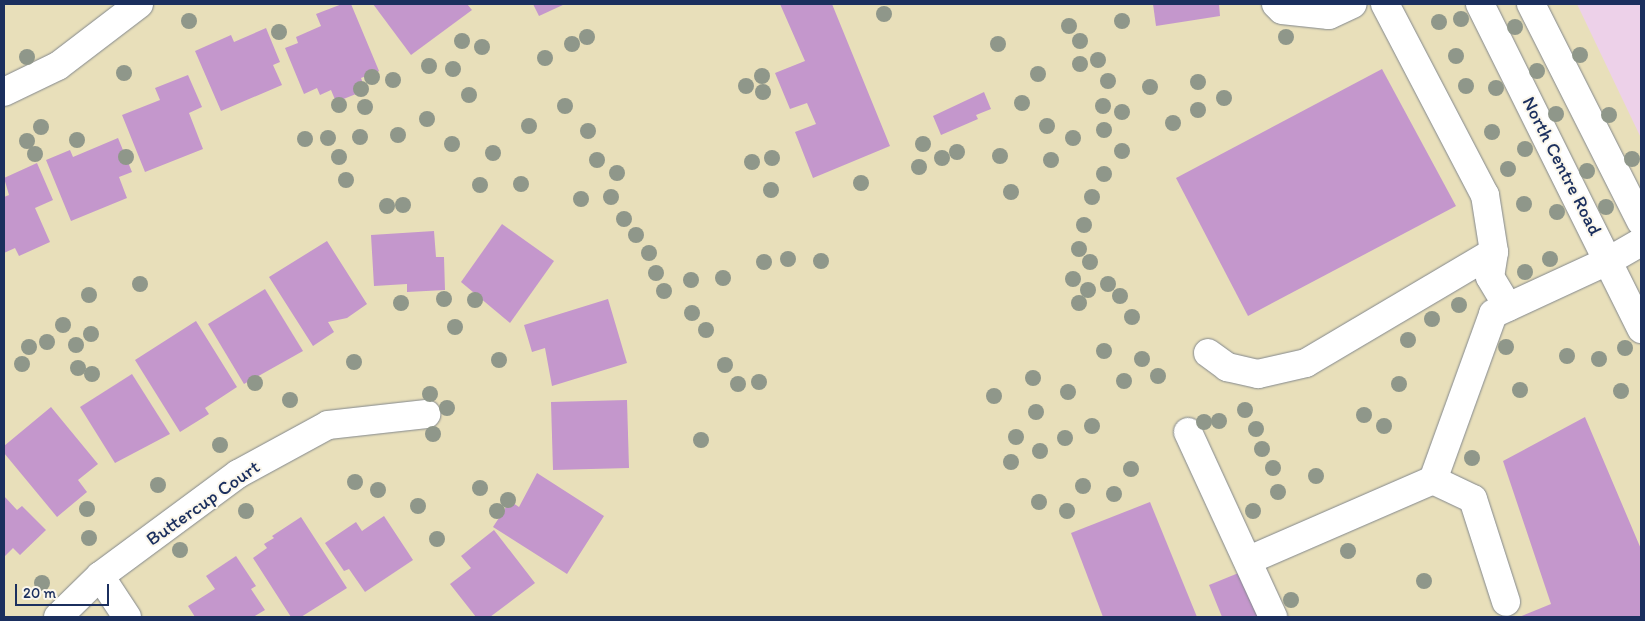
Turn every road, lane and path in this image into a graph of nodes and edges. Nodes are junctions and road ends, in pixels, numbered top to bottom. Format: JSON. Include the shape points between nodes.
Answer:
{"nodes":[{"id":1,"x":139,"y":4,"type":"edge"},
{"id":2,"x":1276,"y":4,"type":"edge"},
{"id":3,"x":1353,"y":4,"type":"edge"},
{"id":4,"x":1385,"y":4,"type":"edge"},
{"id":5,"x":1480,"y":4,"type":"edge"},
{"id":6,"x":1531,"y":4,"type":"edge"},
{"id":7,"x":4,"y":92,"type":"edge"},
{"id":8,"x":1641,"y":222,"type":"edge"},
{"id":9,"x":1641,"y":242,"type":"edge"},
{"id":10,"x":1494,"y":252,"type":"junction"},
{"id":11,"x":1610,"y":260,"type":"junction"},
{"id":12,"x":1508,"y":307,"type":"junction"},
{"id":13,"x":1641,"y":329,"type":"edge"},
{"id":14,"x":1208,"y":353,"type":"dead end"},
{"id":15,"x":426,"y":414,"type":"dead end"},
{"id":16,"x":1188,"y":432,"type":"dead end"},
{"id":17,"x":1433,"y":480,"type":"junction"},
{"id":18,"x":1249,"y":560,"type":"junction"},
{"id":19,"x":100,"y":576,"type":"junction"},
{"id":20,"x":1506,"y":602,"type":"dead end"},
{"id":21,"x":58,"y":617,"type":"edge"},
{"id":22,"x":127,"y":617,"type":"edge"},
{"id":23,"x":1272,"y":617,"type":"edge"}],
"edges":[{"from":1,"to":7,"type":"street","via":[[58,66]]},
{"from":2,"to":3,"type":"street","via":[[1282,10],[1329,15]]},
{"from":4,"to":10,"type":"street","via":[[1485,195]]},
{"from":5,"to":11,"type":"street","name":"North Centre Road"},
{"from":6,"to":8,"type":"street"},
{"from":9,"to":11,"type":"street"},
{"from":10,"to":12,"type":"street","via":[[1490,277]]},
{"from":10,"to":14,"type":"street","via":[[1306,363],[1258,374],[1227,367]]},
{"from":11,"to":12,"type":"street"},
{"from":11,"to":13,"type":"street","name":"North Centre Road"},
{"from":12,"to":17,"type":"street","via":[[1493,314]]},
{"from":15,"to":19,"type":"street","name":"Buttercup Court","via":[[328,425],[238,474]]},
{"from":16,"to":18,"type":"street"},
{"from":17,"to":18,"type":"street"},
{"from":17,"to":20,"type":"street","via":[[1473,499]]},
{"from":18,"to":23,"type":"street"},
{"from":19,"to":21,"type":"street","name":"Buttercup Court"},
{"from":19,"to":22,"type":"street"}]}
